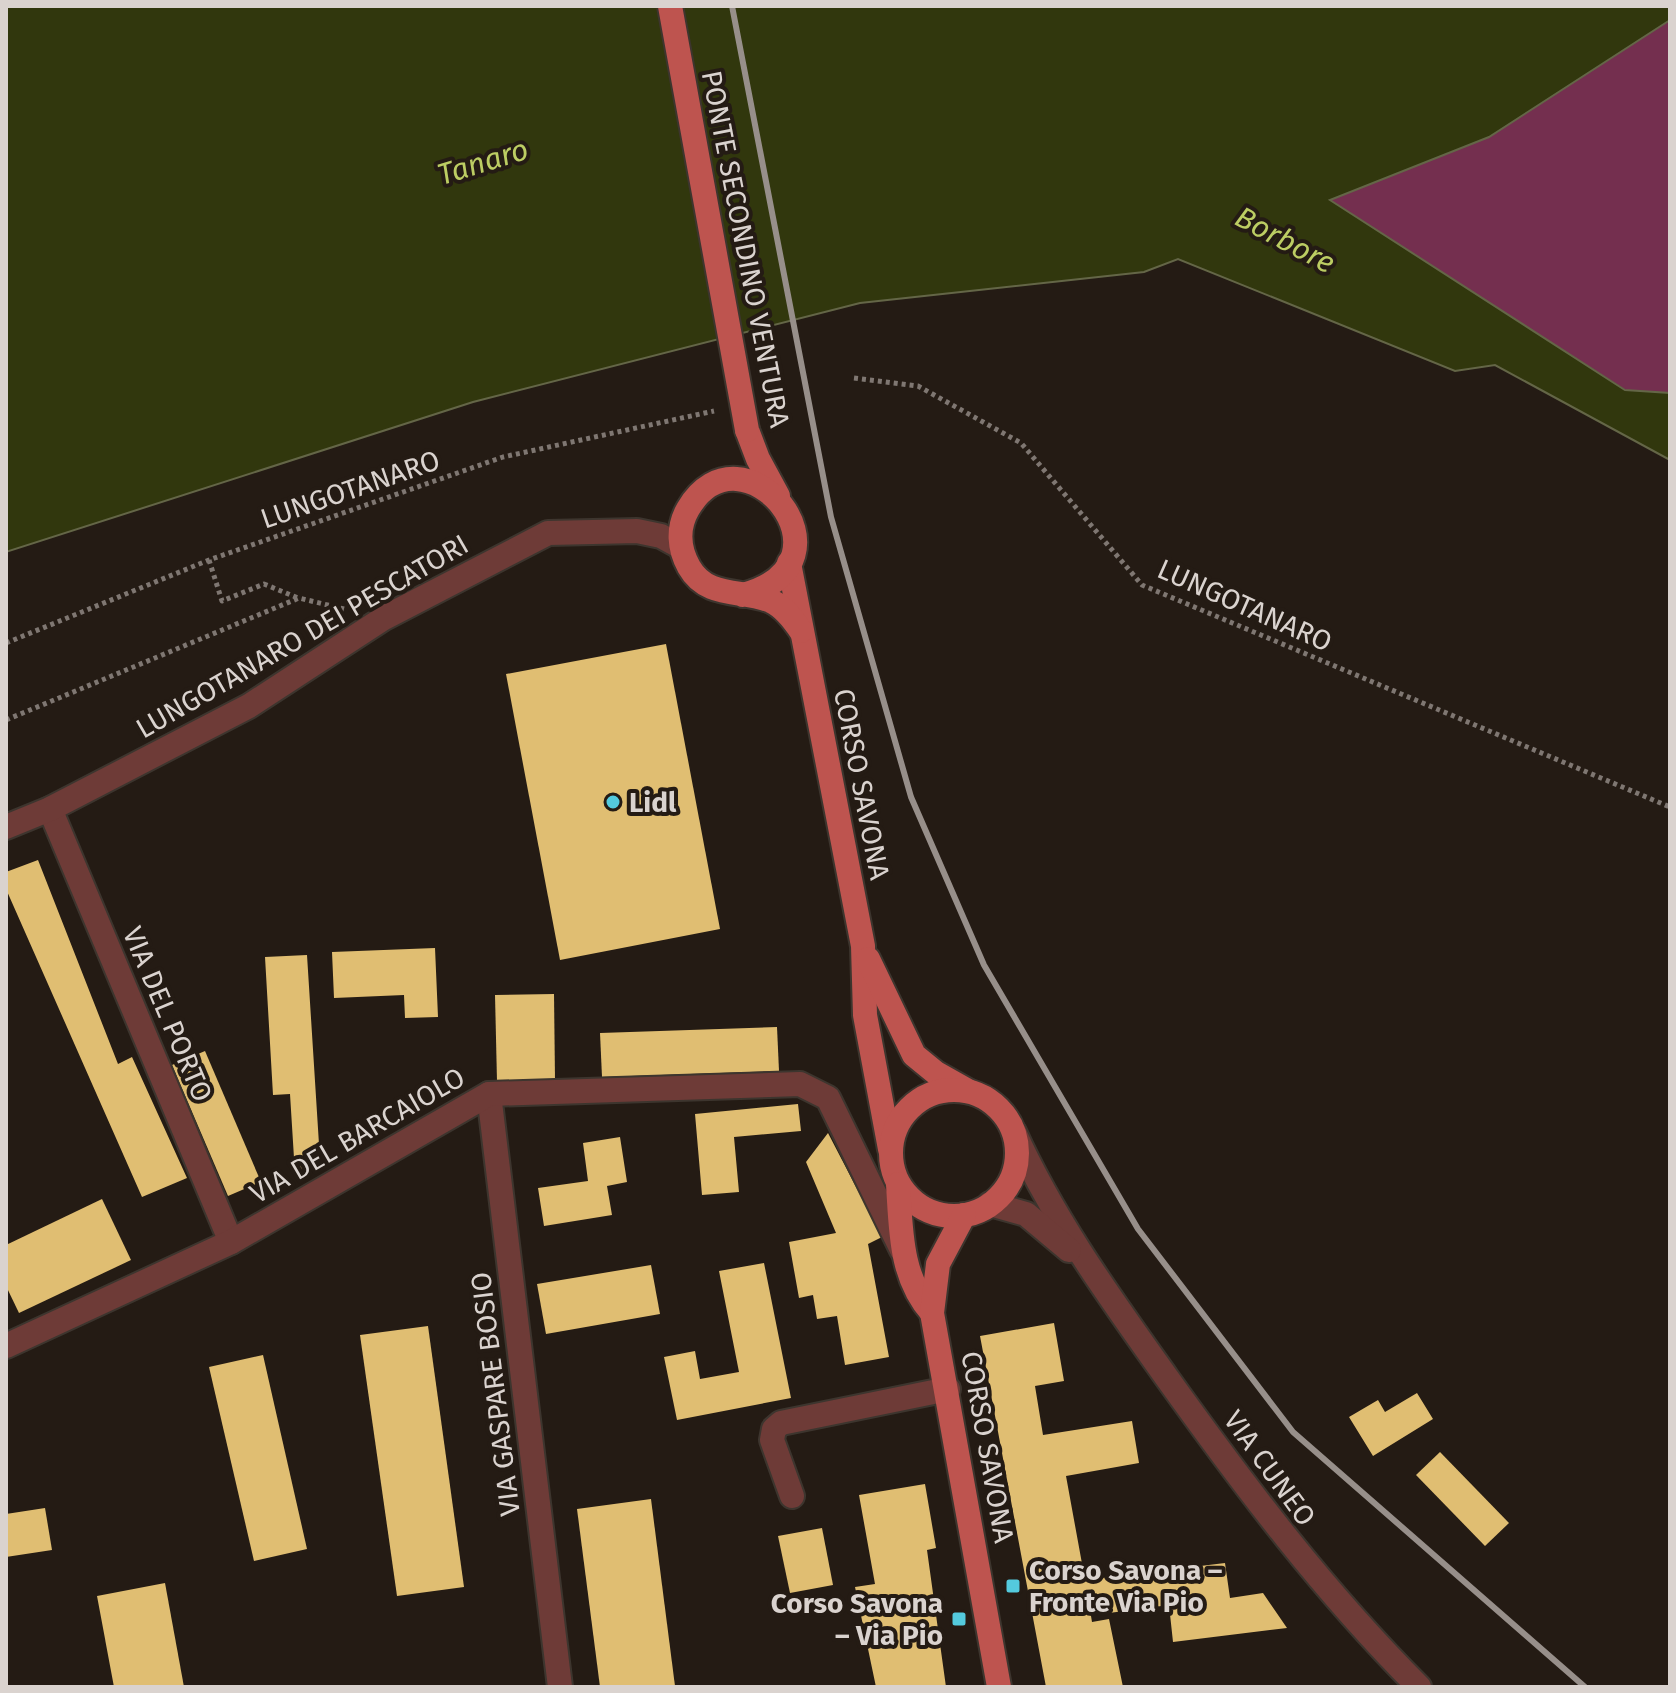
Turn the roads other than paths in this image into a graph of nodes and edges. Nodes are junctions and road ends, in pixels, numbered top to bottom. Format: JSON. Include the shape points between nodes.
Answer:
{"nodes":[{"id":1,"x":670,"y":6,"type":"edge"},
{"id":2,"x":747,"y":430,"type":"junction"},
{"id":3,"x":718,"y":484,"type":"junction"},
{"id":4,"x":779,"y":498,"type":"junction"},
{"id":5,"x":688,"y":509,"type":"junction"},
{"id":6,"x":637,"y":531,"type":"junction"},
{"id":7,"x":681,"y":547,"type":"junction"},
{"id":8,"x":789,"y":563,"type":"junction"},
{"id":9,"x":743,"y":595,"type":"junction"},
{"id":10,"x":803,"y":633,"type":"junction"},
{"id":11,"x":50,"y":809,"type":"junction"},
{"id":12,"x":6,"y":827,"type":"edge"},
{"id":13,"x":863,"y":946,"type":"junction"},
{"id":14,"x":970,"y":1092,"type":"junction"},
{"id":15,"x":489,"y":1094,"type":"junction"},
{"id":16,"x":1014,"y":1132,"type":"junction"},
{"id":17,"x":890,"y":1149,"type":"junction"},
{"id":18,"x":898,"y":1184,"type":"junction"},
{"id":19,"x":990,"y":1204,"type":"junction"},
{"id":20,"x":964,"y":1215,"type":"junction"},
{"id":21,"x":231,"y":1242,"type":"junction"},
{"id":22,"x":903,"y":1253,"type":"junction"},
{"id":23,"x":1091,"y":1271,"type":"junction"},
{"id":24,"x":932,"y":1313,"type":"junction"},
{"id":25,"x":6,"y":1346,"type":"edge"},
{"id":26,"x":948,"y":1389,"type":"junction"},
{"id":27,"x":792,"y":1496,"type":"dead end"},
{"id":28,"x":560,"y":1687,"type":"edge"},
{"id":29,"x":999,"y":1687,"type":"edge"},
{"id":30,"x":1419,"y":1687,"type":"edge"}],
"edges":[{"from":1,"to":2,"type":"main road","name":"PONTE SECONDINO VENTURA","bridge":true},
{"from":2,"to":3,"type":"main road","via":[[735,469]]},
{"from":2,"to":4,"type":"main road","name":"PONTE SECONDINO VENTURA"},
{"from":3,"to":4,"type":"main road","via":[[746,481],[763,485]]},
{"from":3,"to":5,"type":"main road"},
{"from":4,"to":8,"type":"main road","name":"CORSO SAVONA","via":[[794,529]]},
{"from":5,"to":6,"type":"street","name":"LUNGOTANARO DEI PESCATORI","via":[[666,523]]},
{"from":5,"to":7,"type":"main road"},
{"from":6,"to":7,"type":"street","name":"LUNGOTANARO DEI PESCATORI"},
{"from":6,"to":11,"type":"street","name":"LUNGOTANARO DEI PESCATORI","via":[[548,533],[384,618],[249,706]]},
{"from":7,"to":9,"type":"main road","via":[[691,572],[705,585]]},
{"from":8,"to":9,"type":"main road","via":[[777,579]]},
{"from":8,"to":10,"type":"main road","name":"CORSO SAVONA"},
{"from":9,"to":10,"type":"main road","via":[[772,602]]},
{"from":10,"to":13,"type":"main road","name":"CORSO SAVONA"},
{"from":11,"to":12,"type":"street","name":"LUNGOTANARO DEI PESCATORI"},
{"from":11,"to":21,"type":"street","name":"VIA DEL PORTO"},
{"from":13,"to":14,"type":"main road","name":"CORSO SAVONA","via":[[914,1055]]},
{"from":13,"to":17,"type":"main road","name":"CORSO SAVONA","via":[[865,1015]]},
{"from":14,"to":16,"type":"main road","name":"CORSO SAVONA","via":[[989,1100]]},
{"from":14,"to":17,"type":"main road","via":[[933,1093],[917,1102],[894,1131]]},
{"from":15,"to":21,"type":"street","name":"VIA DEL BARCAIOLO"},
{"from":15,"to":22,"type":"street","name":"VIA DEL BARCAIOLO","via":[[800,1084],[816,1089],[828,1098]]},
{"from":15,"to":28,"type":"street","name":"VIA GASPARE BOSIO"},
{"from":16,"to":19,"type":"main road","via":[[1014,1172],[1005,1191]]},
{"from":16,"to":23,"type":"street","name":"VIA CUNEO","via":[[1034,1177]]},
{"from":17,"to":18,"type":"main road","name":"CORSO SAVONA"},
{"from":18,"to":20,"type":"main road","via":[[926,1209]]},
{"from":18,"to":22,"type":"main road","name":"CORSO SAVONA"},
{"from":19,"to":20,"type":"main road"},
{"from":19,"to":23,"type":"street","name":"VIA CUNEO","via":[[1026,1214]]},
{"from":20,"to":24,"type":"main road","name":"CORSO SAVONA","via":[[938,1264]]},
{"from":21,"to":25,"type":"street","name":"VIA DEL BARCAIOLO"},
{"from":22,"to":24,"type":"main road","name":"CORSO SAVONA","via":[[915,1295]]},
{"from":23,"to":30,"type":"street","name":"VIA CUNEO","via":[[1299,1558]]},
{"from":24,"to":26,"type":"main road","name":"CORSO SAVONA"},
{"from":26,"to":27,"type":"street","via":[[781,1423],[772,1440]]},
{"from":26,"to":29,"type":"main road","name":"CORSO SAVONA"}]}
